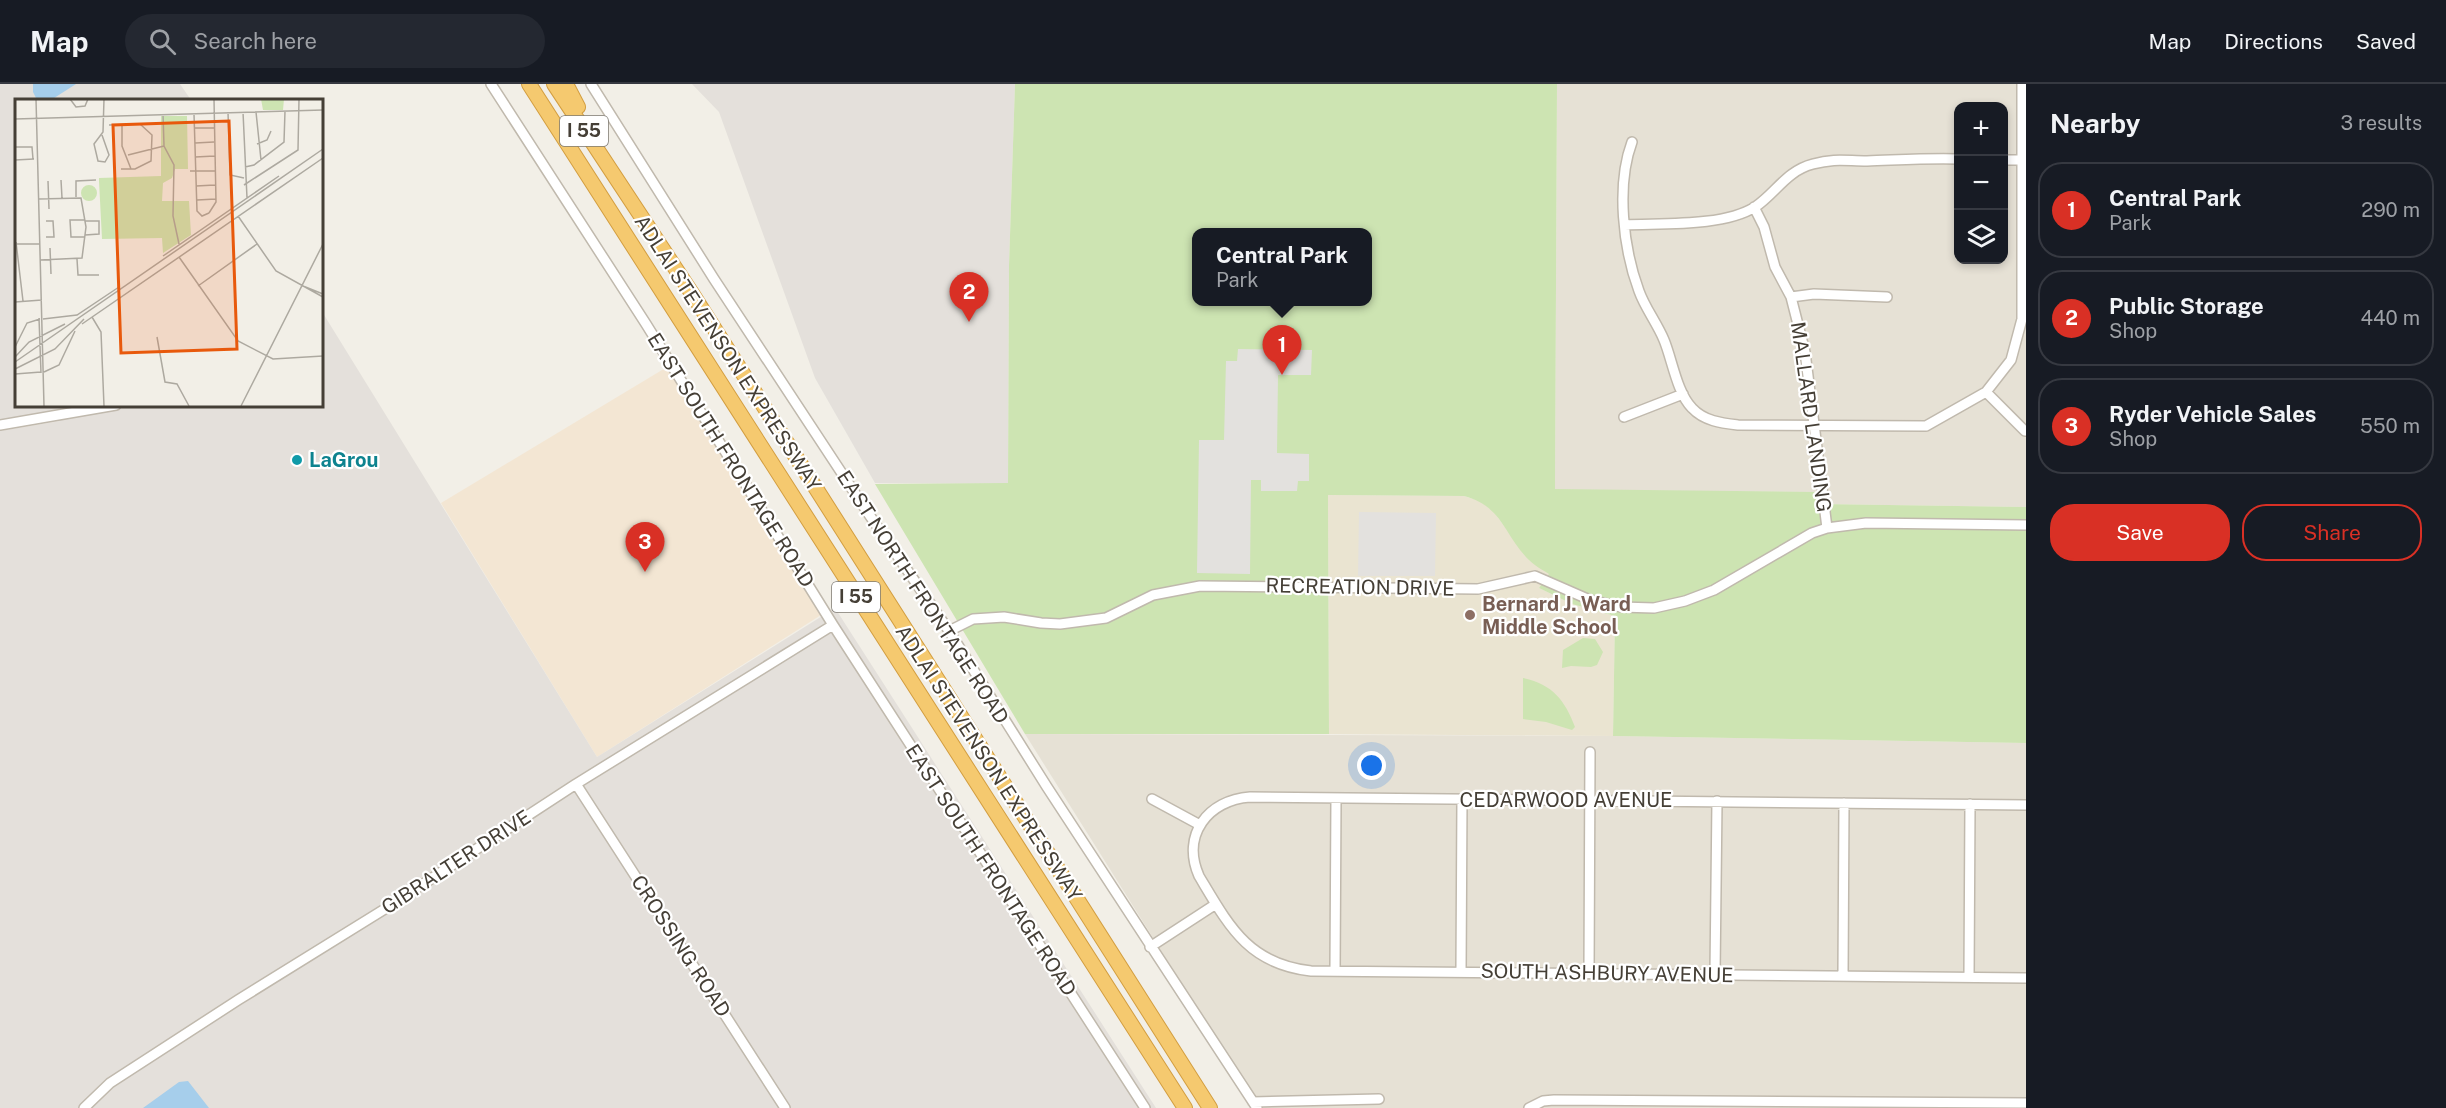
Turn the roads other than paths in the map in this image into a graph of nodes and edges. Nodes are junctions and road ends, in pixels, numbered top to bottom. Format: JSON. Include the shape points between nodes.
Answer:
{"nodes":[{"id":1,"x":491,"y":84,"type":"edge"},
{"id":2,"x":529,"y":84,"type":"edge"},
{"id":3,"x":554,"y":84,"type":"edge"},
{"id":4,"x":566,"y":84,"type":"edge"},
{"id":5,"x":591,"y":84,"type":"edge"},
{"id":6,"x":2022,"y":84,"type":"edge"},
{"id":7,"x":1632,"y":142,"type":"dead end"},
{"id":8,"x":1954,"y":159,"type":"edge"},
{"id":9,"x":2008,"y":160,"type":"edge"},
{"id":10,"x":2023,"y":160,"type":"junction"},
{"id":11,"x":615,"y":178,"type":"junction"},
{"id":12,"x":1754,"y":207,"type":"junction"},
{"id":13,"x":1625,"y":225,"type":"junction"},
{"id":14,"x":1791,"y":297,"type":"junction"},
{"id":15,"x":1887,"y":297,"type":"dead end"},
{"id":16,"x":1986,"y":392,"type":"junction"},
{"id":17,"x":1683,"y":394,"type":"junction"},
{"id":18,"x":110,"y":406,"type":"edge"},
{"id":19,"x":1624,"y":417,"type":"dead end"},
{"id":20,"x":0,"y":425,"type":"edge"},
{"id":21,"x":1814,"y":426,"type":"junction"},
{"id":22,"x":2025,"y":431,"type":"edge"},
{"id":23,"x":2026,"y":525,"type":"edge"},
{"id":24,"x":1827,"y":528,"type":"junction"},
{"id":25,"x":833,"y":625,"type":"junction"},
{"id":26,"x":949,"y":631,"type":"junction"},
{"id":27,"x":1590,"y":752,"type":"dead end"},
{"id":28,"x":576,"y":784,"type":"junction"},
{"id":29,"x":1336,"y":798,"type":"junction"},
{"id":30,"x":1152,"y":799,"type":"dead end"},
{"id":31,"x":1462,"y":799,"type":"junction"},
{"id":32,"x":1590,"y":800,"type":"junction"},
{"id":33,"x":1717,"y":801,"type":"junction"},
{"id":34,"x":1844,"y":803,"type":"junction"},
{"id":35,"x":1970,"y":804,"type":"junction"},
{"id":36,"x":2026,"y":805,"type":"edge"},
{"id":37,"x":1200,"y":825,"type":"junction"},
{"id":38,"x":1216,"y":904,"type":"junction"},
{"id":39,"x":1150,"y":947,"type":"junction"},
{"id":40,"x":1335,"y":971,"type":"junction"},
{"id":41,"x":1461,"y":971,"type":"junction"},
{"id":42,"x":1589,"y":972,"type":"junction"},
{"id":43,"x":1715,"y":974,"type":"junction"},
{"id":44,"x":1843,"y":975,"type":"junction"},
{"id":45,"x":1969,"y":977,"type":"junction"},
{"id":46,"x":2026,"y":978,"type":"edge"},
{"id":47,"x":1379,"y":1099,"type":"dead end"},
{"id":48,"x":2026,"y":1103,"type":"edge"},
{"id":49,"x":1255,"y":1105,"type":"edge"},
{"id":50,"x":84,"y":1108,"type":"edge"},
{"id":51,"x":785,"y":1108,"type":"edge"},
{"id":52,"x":1144,"y":1108,"type":"edge"},
{"id":53,"x":1185,"y":1108,"type":"edge"},
{"id":54,"x":1210,"y":1108,"type":"edge"},
{"id":55,"x":1529,"y":1108,"type":"edge"}],
"edges":[{"from":1,"to":25,"type":"street","name":"EAST SOUTH FRONTAGE ROAD"},
{"from":2,"to":53,"type":"highway","name":"ADLAI STEVENSON EXPRESSWAY","number":"I 55"},
{"from":3,"to":11,"type":"highway","name":"ADLAI STEVENSON EXPRESSWAY","number":"I 55"},
{"from":4,"to":11,"type":"highway"},
{"from":5,"to":26,"type":"street","name":"EAST NORTH FRONTAGE ROAD","via":[[726,298]]},
{"from":6,"to":10,"type":"street"},
{"from":7,"to":13,"type":"street","via":[[1625,169]]},
{"from":8,"to":12,"type":"street","via":[[1836,159],[1810,165],[1785,178]]},
{"from":9,"to":10,"type":"street"},
{"from":10,"to":16,"type":"street","via":[[2022,319],[2011,360]]},
{"from":11,"to":54,"type":"highway","name":"ADLAI STEVENSON EXPRESSWAY","number":"I 55"},
{"from":12,"to":13,"type":"street","via":[[1704,221]]},
{"from":12,"to":14,"type":"street","name":"MALLARD LANDING","via":[[1764,226],[1775,267]]},
{"from":13,"to":17,"type":"street","via":[[1629,260],[1640,293],[1664,339]]},
{"from":14,"to":15,"type":"street"},
{"from":14,"to":21,"type":"street","name":"MALLARD LANDING","via":[[1805,352]]},
{"from":16,"to":21,"type":"street","via":[[1926,426]]},
{"from":16,"to":22,"type":"street"},
{"from":17,"to":19,"type":"street"},
{"from":17,"to":21,"type":"street","via":[[1692,408],[1713,422]]},
{"from":18,"to":20,"type":"street"},
{"from":21,"to":24,"type":"street","name":"MALLARD LANDING"},
{"from":23,"to":24,"type":"street","name":"RECREATION DRIVE","via":[[1866,524]]},
{"from":24,"to":26,"type":"street","name":"RECREATION DRIVE","via":[[1714,590],[1654,608],[1621,607],[1590,600],[1535,576],[1478,589],[1200,586],[1153,595],[1106,618],[1060,624],[1004,617],[973,619]]},
{"from":25,"to":28,"type":"street","name":"GIBRALTER DRIVE"},
{"from":25,"to":52,"type":"street","name":"EAST SOUTH FRONTAGE ROAD"},
{"from":26,"to":39,"type":"street","name":"EAST NORTH FRONTAGE ROAD"},
{"from":27,"to":32,"type":"street"},
{"from":28,"to":50,"type":"street","name":"GIBRALTER DRIVE","via":[[110,1083]]},
{"from":28,"to":51,"type":"street","name":"CROSSING ROAD"},
{"from":29,"to":31,"type":"street","name":"CEDARWOOD AVENUE"},
{"from":29,"to":37,"type":"street","name":"CEDARWOOD AVENUE","via":[[1236,798],[1214,808]]},
{"from":29,"to":40,"type":"street"},
{"from":30,"to":37,"type":"street"},
{"from":31,"to":32,"type":"street","name":"CEDARWOOD AVENUE"},
{"from":31,"to":41,"type":"street"},
{"from":32,"to":33,"type":"street","name":"CEDARWOOD AVENUE"},
{"from":32,"to":42,"type":"street"},
{"from":33,"to":34,"type":"street","name":"CEDARWOOD AVENUE"},
{"from":33,"to":43,"type":"street"},
{"from":34,"to":35,"type":"street","name":"CEDARWOOD AVENUE"},
{"from":34,"to":44,"type":"street"},
{"from":35,"to":36,"type":"street","name":"CEDARWOOD AVENUE"},
{"from":35,"to":45,"type":"street"},
{"from":37,"to":38,"type":"street","via":[[1195,839],[1195,866]]},
{"from":38,"to":39,"type":"street"},
{"from":38,"to":40,"type":"street","name":"SOUTH ASHBURY AVENUE","via":[[1241,940],[1263,958],[1293,969]]},
{"from":39,"to":49,"type":"street","name":"EAST NORTH FRONTAGE ROAD"},
{"from":40,"to":41,"type":"street","name":"SOUTH ASHBURY AVENUE"},
{"from":41,"to":42,"type":"street","name":"SOUTH ASHBURY AVENUE"},
{"from":42,"to":43,"type":"street","name":"SOUTH ASHBURY AVENUE"},
{"from":43,"to":44,"type":"street","name":"SOUTH ASHBURY AVENUE"},
{"from":44,"to":45,"type":"street","name":"SOUTH ASHBURY AVENUE"},
{"from":45,"to":46,"type":"street","name":"SOUTH ASHBURY AVENUE"},
{"from":47,"to":49,"type":"street"},
{"from":48,"to":55,"type":"street","via":[[1554,1100]]}]}
